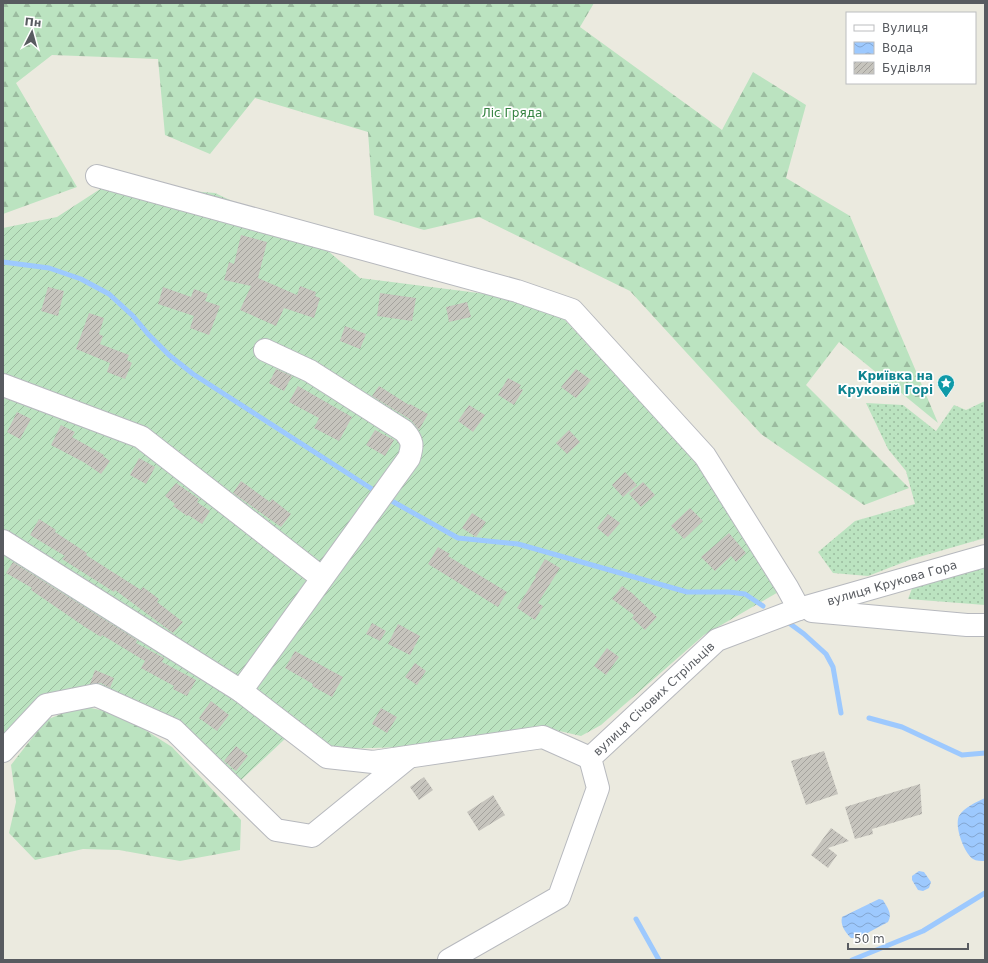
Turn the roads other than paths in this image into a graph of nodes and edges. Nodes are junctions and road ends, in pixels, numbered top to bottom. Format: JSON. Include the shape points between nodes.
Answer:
{"nodes":[{"id":1,"x":97,"y":176,"type":"dead end"},
{"id":2,"x":265,"y":350,"type":"dead end"},
{"id":3,"x":3,"y":385,"type":"edge"},
{"id":4,"x":3,"y":540,"type":"edge"},
{"id":5,"x":985,"y":556,"type":"edge"},
{"id":6,"x":322,"y":578,"type":"junction"},
{"id":7,"x":799,"y":610,"type":"junction"},
{"id":8,"x":985,"y":625,"type":"edge"},
{"id":9,"x":241,"y":691,"type":"junction"},
{"id":10,"x":3,"y":751,"type":"edge"},
{"id":11,"x":408,"y":757,"type":"junction"},
{"id":12,"x":590,"y":758,"type":"junction"},
{"id":13,"x":449,"y":960,"type":"edge"}],
"edges":[{"from":1,"to":7,"type":"street","via":[[517,291],[572,310],[705,456]]},
{"from":2,"to":6,"type":"street","via":[[310,371],[404,431],[410,438],[412,448],[409,458]]},
{"from":3,"to":6,"type":"street","via":[[142,437]]},
{"from":4,"to":9,"type":"street"},
{"from":5,"to":7,"type":"street","name":"вулиця Крукова Гора"},
{"from":6,"to":9,"type":"street"},
{"from":7,"to":8,"type":"street","name":"вулиця Січових Стрільців"},
{"from":7,"to":12,"type":"street","name":"вулиця Січових Стрільців","via":[[717,640]]},
{"from":9,"to":11,"type":"street","via":[[327,757],[373,762]]},
{"from":10,"to":11,"type":"street","via":[[46,705],[96,695],[174,730],[276,830],[312,836]]},
{"from":11,"to":12,"type":"street","via":[[543,737]]},
{"from":12,"to":13,"type":"street","name":"вулиця Січових Стрільців","via":[[598,788],[559,897]]}]}
